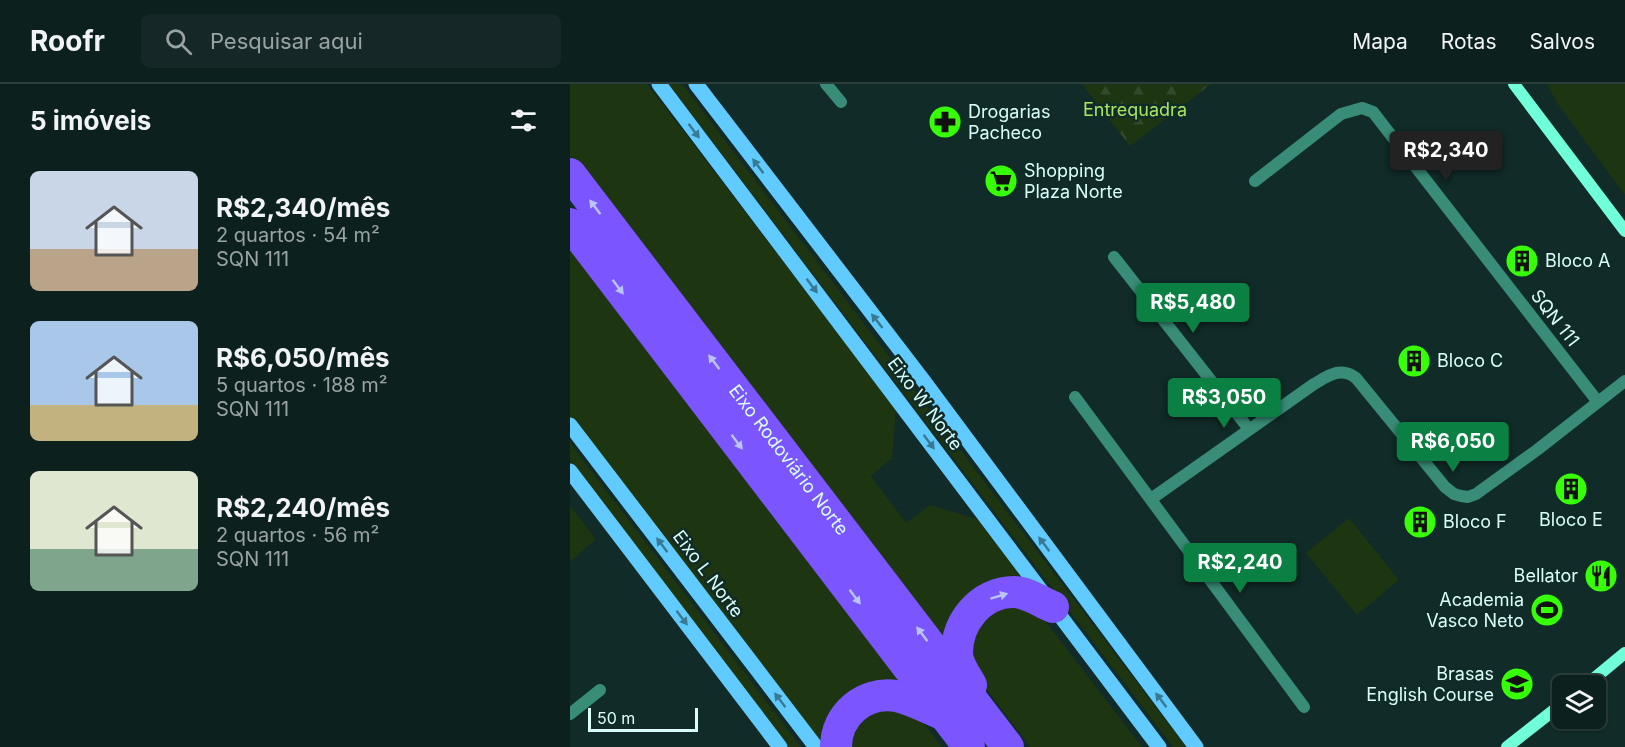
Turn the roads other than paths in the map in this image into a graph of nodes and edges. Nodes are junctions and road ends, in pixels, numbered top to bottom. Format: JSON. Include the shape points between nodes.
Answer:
{"nodes":[{"id":1,"x":659,"y":84,"type":"edge"},
{"id":2,"x":696,"y":84,"type":"edge"},
{"id":3,"x":825,"y":84,"type":"edge"},
{"id":4,"x":1514,"y":84,"type":"edge"},
{"id":5,"x":841,"y":102,"type":"dead end"},
{"id":6,"x":570,"y":174,"type":"edge"},
{"id":7,"x":1255,"y":181,"type":"dead end"},
{"id":8,"x":570,"y":224,"type":"edge"},
{"id":9,"x":1625,"y":231,"type":"edge"},
{"id":10,"x":1114,"y":257,"type":"dead end"},
{"id":11,"x":1625,"y":381,"type":"edge"},
{"id":12,"x":1075,"y":397,"type":"dead end"},
{"id":13,"x":1598,"y":402,"type":"junction"},
{"id":14,"x":570,"y":425,"type":"edge"},
{"id":15,"x":1249,"y":429,"type":"junction"},
{"id":16,"x":570,"y":471,"type":"edge"},
{"id":17,"x":1151,"y":499,"type":"junction"},
{"id":18,"x":1053,"y":607,"type":"junction"},
{"id":19,"x":1625,"y":653,"type":"edge"},
{"id":20,"x":1598,"y":675,"type":"edge"},
{"id":21,"x":600,"y":690,"type":"dead end"},
{"id":22,"x":1304,"y":707,"type":"dead end"},
{"id":23,"x":1552,"y":712,"type":"edge"},
{"id":24,"x":570,"y":714,"type":"edge"},
{"id":25,"x":945,"y":715,"type":"junction"},
{"id":26,"x":780,"y":747,"type":"edge"},
{"id":27,"x":816,"y":747,"type":"edge"},
{"id":28,"x":836,"y":747,"type":"edge"},
{"id":29,"x":969,"y":747,"type":"edge"},
{"id":30,"x":1008,"y":747,"type":"edge"},
{"id":31,"x":1159,"y":747,"type":"edge"},
{"id":32,"x":1196,"y":747,"type":"edge"},
{"id":33,"x":1507,"y":747,"type":"edge"}],
"edges":[{"from":1,"to":18,"type":"main road","name":"Eixo W Norte","one_way":true},
{"from":32,"to":2,"type":"main road","name":"Eixo W Norte","one_way":true,"via":[[923,380]]},
{"from":3,"to":5,"type":"street"},
{"from":4,"to":9,"type":"street"},
{"from":30,"to":6,"type":"highway","name":"Eixo Rodoviário Norte","one_way":true},
{"from":7,"to":13,"type":"street","name":"SQN 111","via":[[1341,114],[1362,108],[1373,112]]},
{"from":8,"to":25,"type":"highway","name":"Eixo Rodoviário Norte","one_way":true},
{"from":10,"to":15,"type":"street"},
{"from":11,"to":13,"type":"street"},
{"from":12,"to":17,"type":"street"},
{"from":13,"to":15,"type":"street","via":[[1468,497],[1445,487],[1349,372],[1340,371],[1314,384]]},
{"from":27,"to":14,"type":"main road","name":"Eixo L Norte","one_way":true},
{"from":15,"to":17,"type":"street"},
{"from":16,"to":26,"type":"main road","one_way":true},
{"from":17,"to":22,"type":"street"},
{"from":30,"to":18,"type":"highway","one_way":true,"via":[[957,657],[959,634],[966,618],[980,603],[999,595],[1015,592]]},
{"from":18,"to":31,"type":"main road","name":"Eixo W Norte"},
{"from":19,"to":20,"type":"street"},
{"from":21,"to":24,"type":"street"},
{"from":23,"to":33,"type":"street"},
{"from":25,"to":28,"type":"highway","via":[[895,696],[872,698],[844,717]]},
{"from":25,"to":29,"type":"highway","name":"Eixo Rodoviário Norte"}]}
